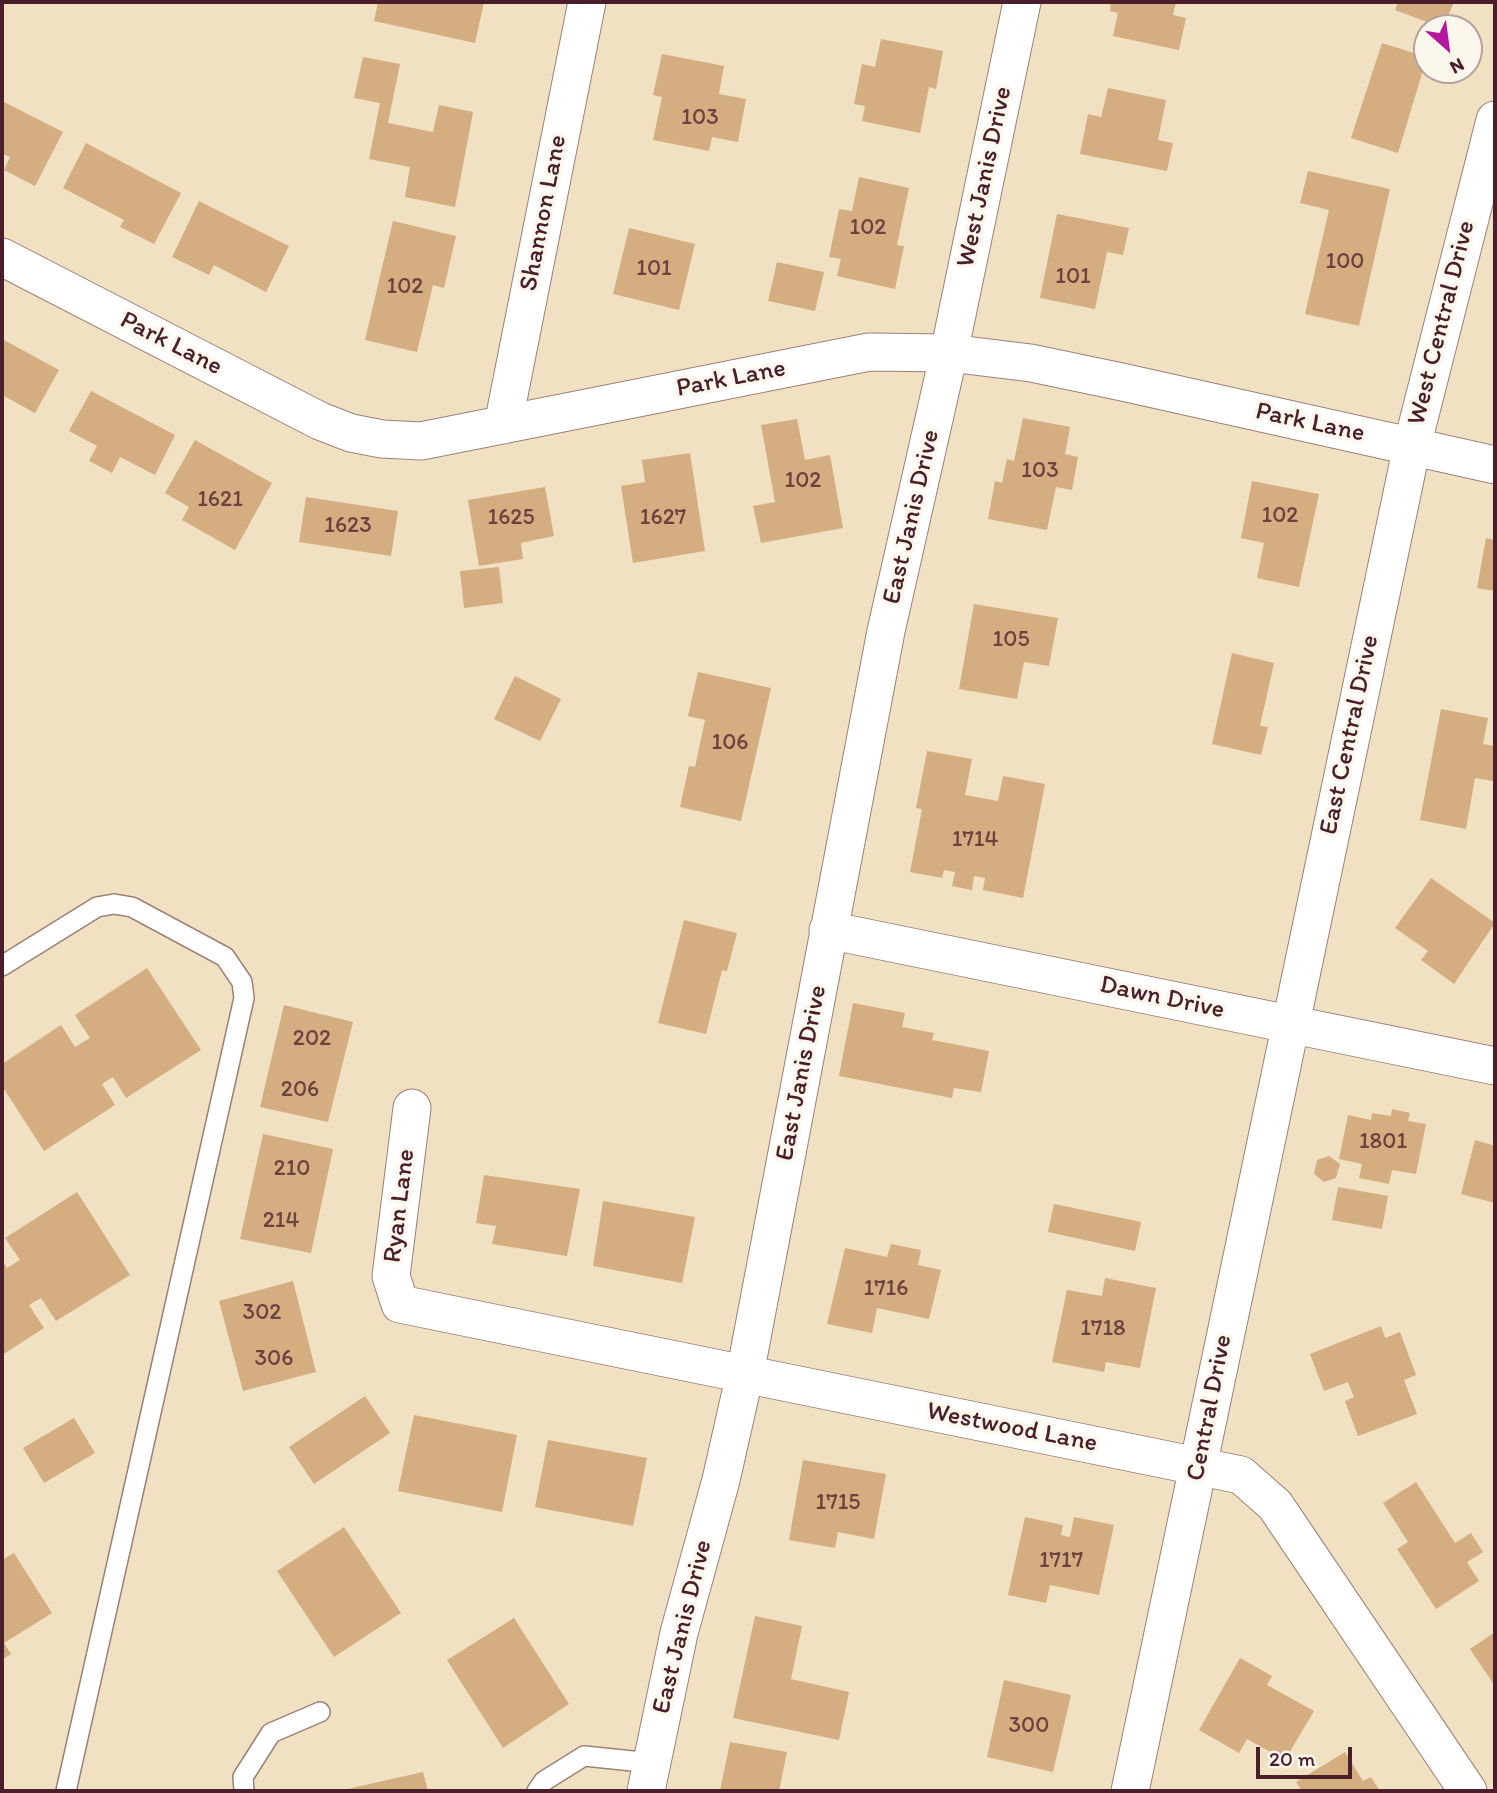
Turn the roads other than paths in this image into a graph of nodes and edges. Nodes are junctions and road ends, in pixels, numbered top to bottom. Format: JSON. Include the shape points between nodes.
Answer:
{"nodes":[{"id":1,"x":587,"y":2,"type":"edge"},
{"id":2,"x":1022,"y":2,"type":"edge"},
{"id":3,"x":1495,"y":120,"type":"edge"},
{"id":4,"x":2,"y":257,"type":"edge"},
{"id":5,"x":950,"y":353,"type":"junction"},
{"id":6,"x":503,"y":425,"type":"junction"},
{"id":7,"x":1412,"y":446,"type":"junction"},
{"id":8,"x":1495,"y":465,"type":"edge"},
{"id":9,"x":828,"y":930,"type":"junction"},
{"id":10,"x":2,"y":966,"type":"edge"},
{"id":11,"x":1290,"y":1024,"type":"junction"},
{"id":12,"x":1495,"y":1066,"type":"edge"},
{"id":13,"x":412,"y":1108,"type":"dead end"},
{"id":14,"x":400,"y":1304,"type":"joint"},
{"id":15,"x":745,"y":1374,"type":"junction"},
{"id":16,"x":1200,"y":1465,"type":"junction"},
{"id":17,"x":320,"y":1712,"type":"dead end"},
{"id":18,"x":649,"y":1777,"type":"edge"},
{"id":19,"x":66,"y":1791,"type":"edge"},
{"id":20,"x":244,"y":1791,"type":"edge"},
{"id":21,"x":537,"y":1791,"type":"edge"},
{"id":22,"x":1130,"y":1791,"type":"edge"},
{"id":23,"x":1468,"y":1791,"type":"edge"}],
"edges":[{"from":1,"to":6,"type":"street","name":"Shannon Lane"},
{"from":2,"to":5,"type":"street","name":"West Janis Drive"},
{"from":3,"to":7,"type":"street","name":"West Central Drive"},
{"from":4,"to":6,"type":"street","name":"Park Lane","via":[[351,433],[421,441]]},
{"from":5,"to":6,"type":"street","name":"Park Lane","via":[[869,352]]},
{"from":5,"to":7,"type":"street","name":"Park Lane","via":[[1031,363]]},
{"from":5,"to":9,"type":"street","name":"East Janis Drive","via":[[886,631]]},
{"from":7,"to":8,"type":"street","name":"Park Lane"},
{"from":7,"to":11,"type":"street","name":"East Central Drive"},
{"from":9,"to":11,"type":"street","name":"Dawn Drive"},
{"from":9,"to":15,"type":"street","name":"East Janis Drive"},
{"from":10,"to":19,"type":"lane","via":[[97,906],[114,904],[132,907],[225,957],[243,990]]},
{"from":11,"to":12,"type":"street","name":"Dawn Drive"},
{"from":11,"to":16,"type":"street","name":"Central Drive"},
{"from":13,"to":14,"type":"street","name":"Ryan Lane","via":[[391,1276]]},
{"from":14,"to":15,"type":"street","name":"Westwood Lane"},
{"from":15,"to":16,"type":"street","name":"Westwood Lane"},
{"from":15,"to":18,"type":"street","name":"East Janis Drive","via":[[679,1633]]},
{"from":16,"to":22,"type":"street","name":"Central Drive"},
{"from":16,"to":23,"type":"street","name":"Westwood Lane","via":[[1241,1475],[1275,1505]]},
{"from":17,"to":20,"type":"lane","via":[[271,1733],[243,1777]]},
{"from":18,"to":21,"type":"lane","via":[[583,1756],[544,1781]]}]}
